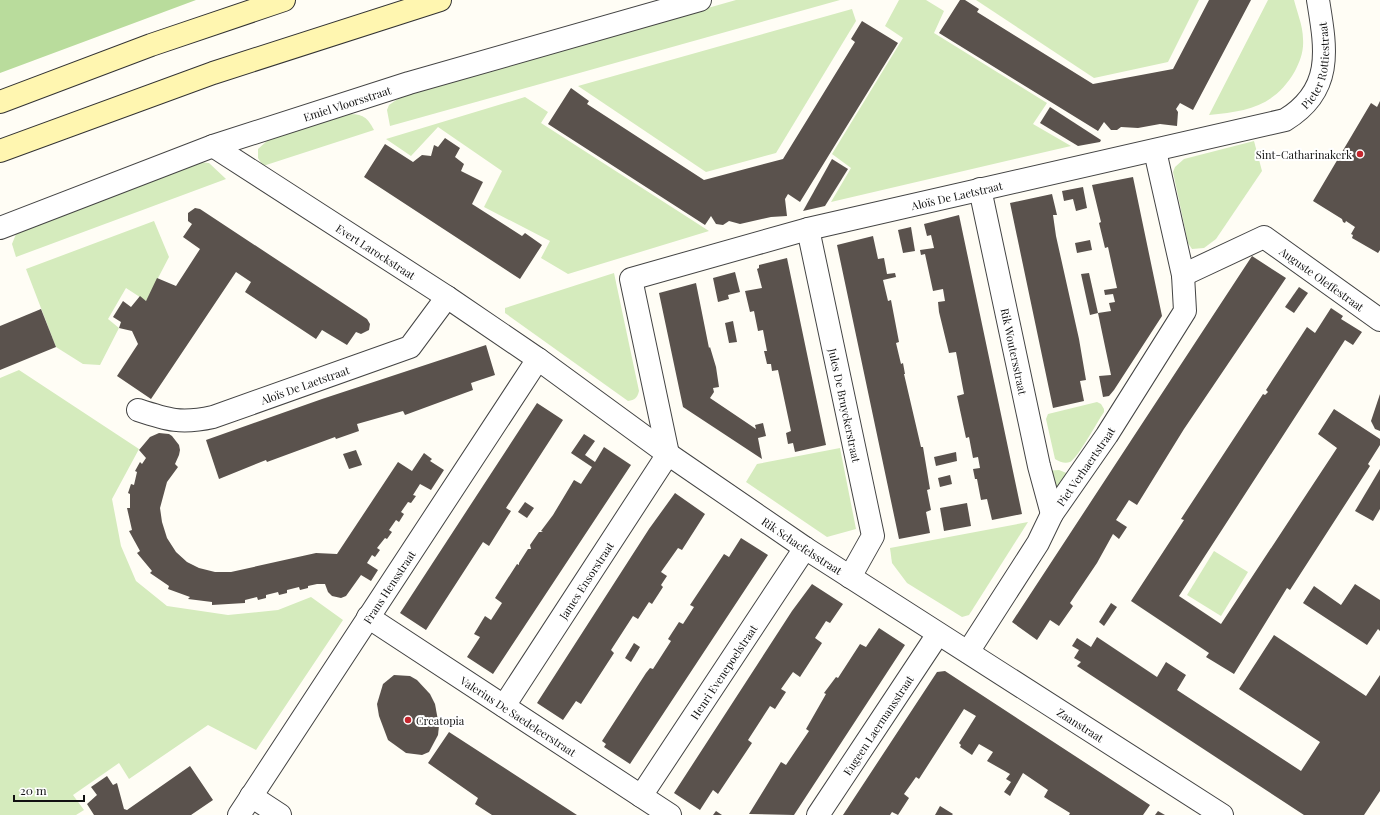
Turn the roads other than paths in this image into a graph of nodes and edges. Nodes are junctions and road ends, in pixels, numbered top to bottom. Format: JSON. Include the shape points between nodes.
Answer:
{"nodes":[{"id":1,"x":284,"y":0,"type":"edge"},
{"id":2,"x":440,"y":0,"type":"edge"},
{"id":3,"x":700,"y":0,"type":"edge"},
{"id":4,"x":1318,"y":0,"type":"edge"},
{"id":5,"x":0,"y":102,"type":"edge"},
{"id":6,"x":1285,"y":120,"type":"joint"},
{"id":7,"x":213,"y":146,"type":"junction"},
{"id":8,"x":0,"y":151,"type":"edge"},
{"id":9,"x":1155,"y":151,"type":"junction"},
{"id":10,"x":980,"y":189,"type":"junction"},
{"id":11,"x":0,"y":228,"type":"edge"},
{"id":12,"x":808,"y":229,"type":"junction"},
{"id":13,"x":1183,"y":275,"type":"junction"},
{"id":14,"x":447,"y":297,"type":"junction"},
{"id":15,"x":1380,"y":320,"type":"edge"},
{"id":16,"x":538,"y":359,"type":"junction"},
{"id":17,"x":138,"y":410,"type":"dead end"},
{"id":18,"x":668,"y":454,"type":"junction"},
{"id":19,"x":1052,"y":514,"type":"junction"},
{"id":20,"x":805,"y":548,"type":"junction"},
{"id":21,"x":850,"y":577,"type":"junction"},
{"id":22,"x":368,"y":616,"type":"junction"},
{"id":23,"x":938,"y":634,"type":"junction"},
{"id":24,"x":968,"y":652,"type":"junction"},
{"id":25,"x":504,"y":706,"type":"junction"},
{"id":26,"x":251,"y":796,"type":"junction"},
{"id":27,"x":641,"y":796,"type":"junction"},
{"id":28,"x":239,"y":815,"type":"edge"},
{"id":29,"x":280,"y":815,"type":"edge"},
{"id":30,"x":670,"y":815,"type":"edge"},
{"id":31,"x":818,"y":815,"type":"edge"},
{"id":32,"x":1222,"y":815,"type":"edge"}],
"edges":[{"from":1,"to":5,"type":"street","via":[[152,45]]},
{"from":2,"to":8,"type":"street","via":[[213,73]]},
{"from":3,"to":7,"type":"street","name":"Emiel Vloorsstraat","via":[[409,83]]},
{"from":4,"to":6,"type":"street","name":"Pieter Rottiestraat","via":[[1324,37],[1324,67],[1315,93],[1297,113]]},
{"from":6,"to":9,"type":"street","name":"Aloïs De Laetstraat"},
{"from":7,"to":11,"type":"street","name":"Emiel Vloorsstraat"},
{"from":7,"to":14,"type":"street","name":"Evert Larockstraat"},
{"from":9,"to":10,"type":"street","name":"Aloïs De Laetstraat"},
{"from":9,"to":13,"type":"street","name":"Piet Verhaertstraat"},
{"from":10,"to":12,"type":"street","name":"Aloïs De Laetstraat"},
{"from":10,"to":19,"type":"street","name":"Rik Woutersstraat","via":[[1039,466]]},
{"from":12,"to":18,"type":"street","name":"Aloïs De Laetstraat","via":[[630,279]]},
{"from":12,"to":21,"type":"street","name":"Jules De Bruyckerstraat","via":[[873,536]]},
{"from":13,"to":15,"type":"street","name":"Auguste Oleffestraat","via":[[1264,237]]},
{"from":13,"to":19,"type":"street","name":"Piet Verhaertstraat","via":[[1185,311],[1099,448]]},
{"from":14,"to":16,"type":"street","name":"Evert Larockstraat"},
{"from":14,"to":17,"type":"street","name":"Aloïs De Laetstraat","via":[[410,347],[212,417],[179,422]]},
{"from":16,"to":18,"type":"street","name":"Rik Schaefelsstraat"},
{"from":16,"to":22,"type":"street","name":"Frans Hensstraat"},
{"from":18,"to":20,"type":"street","name":"Rik Schaefelsstraat"},
{"from":18,"to":25,"type":"street","name":"James Ensorstraat"},
{"from":19,"to":24,"type":"street","name":"Piet Verhaertstraat","via":[[1038,543]]},
{"from":20,"to":21,"type":"street","name":"Rik Schaefelsstraat"},
{"from":20,"to":27,"type":"street","name":"Henri Evenepoelstraat"},
{"from":21,"to":23,"type":"street","name":"Rik Schaefelsstraat"},
{"from":22,"to":25,"type":"street","name":"Valerius De Saedeleerstraat"},
{"from":22,"to":26,"type":"street","name":"Frans Hensstraat"},
{"from":23,"to":24,"type":"street","name":"Zaanstraat"},
{"from":23,"to":31,"type":"street","name":"Eugeen Laermansstraat"},
{"from":24,"to":32,"type":"street","name":"Zaanstraat"},
{"from":25,"to":27,"type":"street","name":"Valerius De Saedeleerstraat"},
{"from":26,"to":28,"type":"street","name":"Frans Hensstraat"},
{"from":26,"to":29,"type":"street"},
{"from":27,"to":30,"type":"street","name":"Valerius De Saedeleerstraat"}]}
